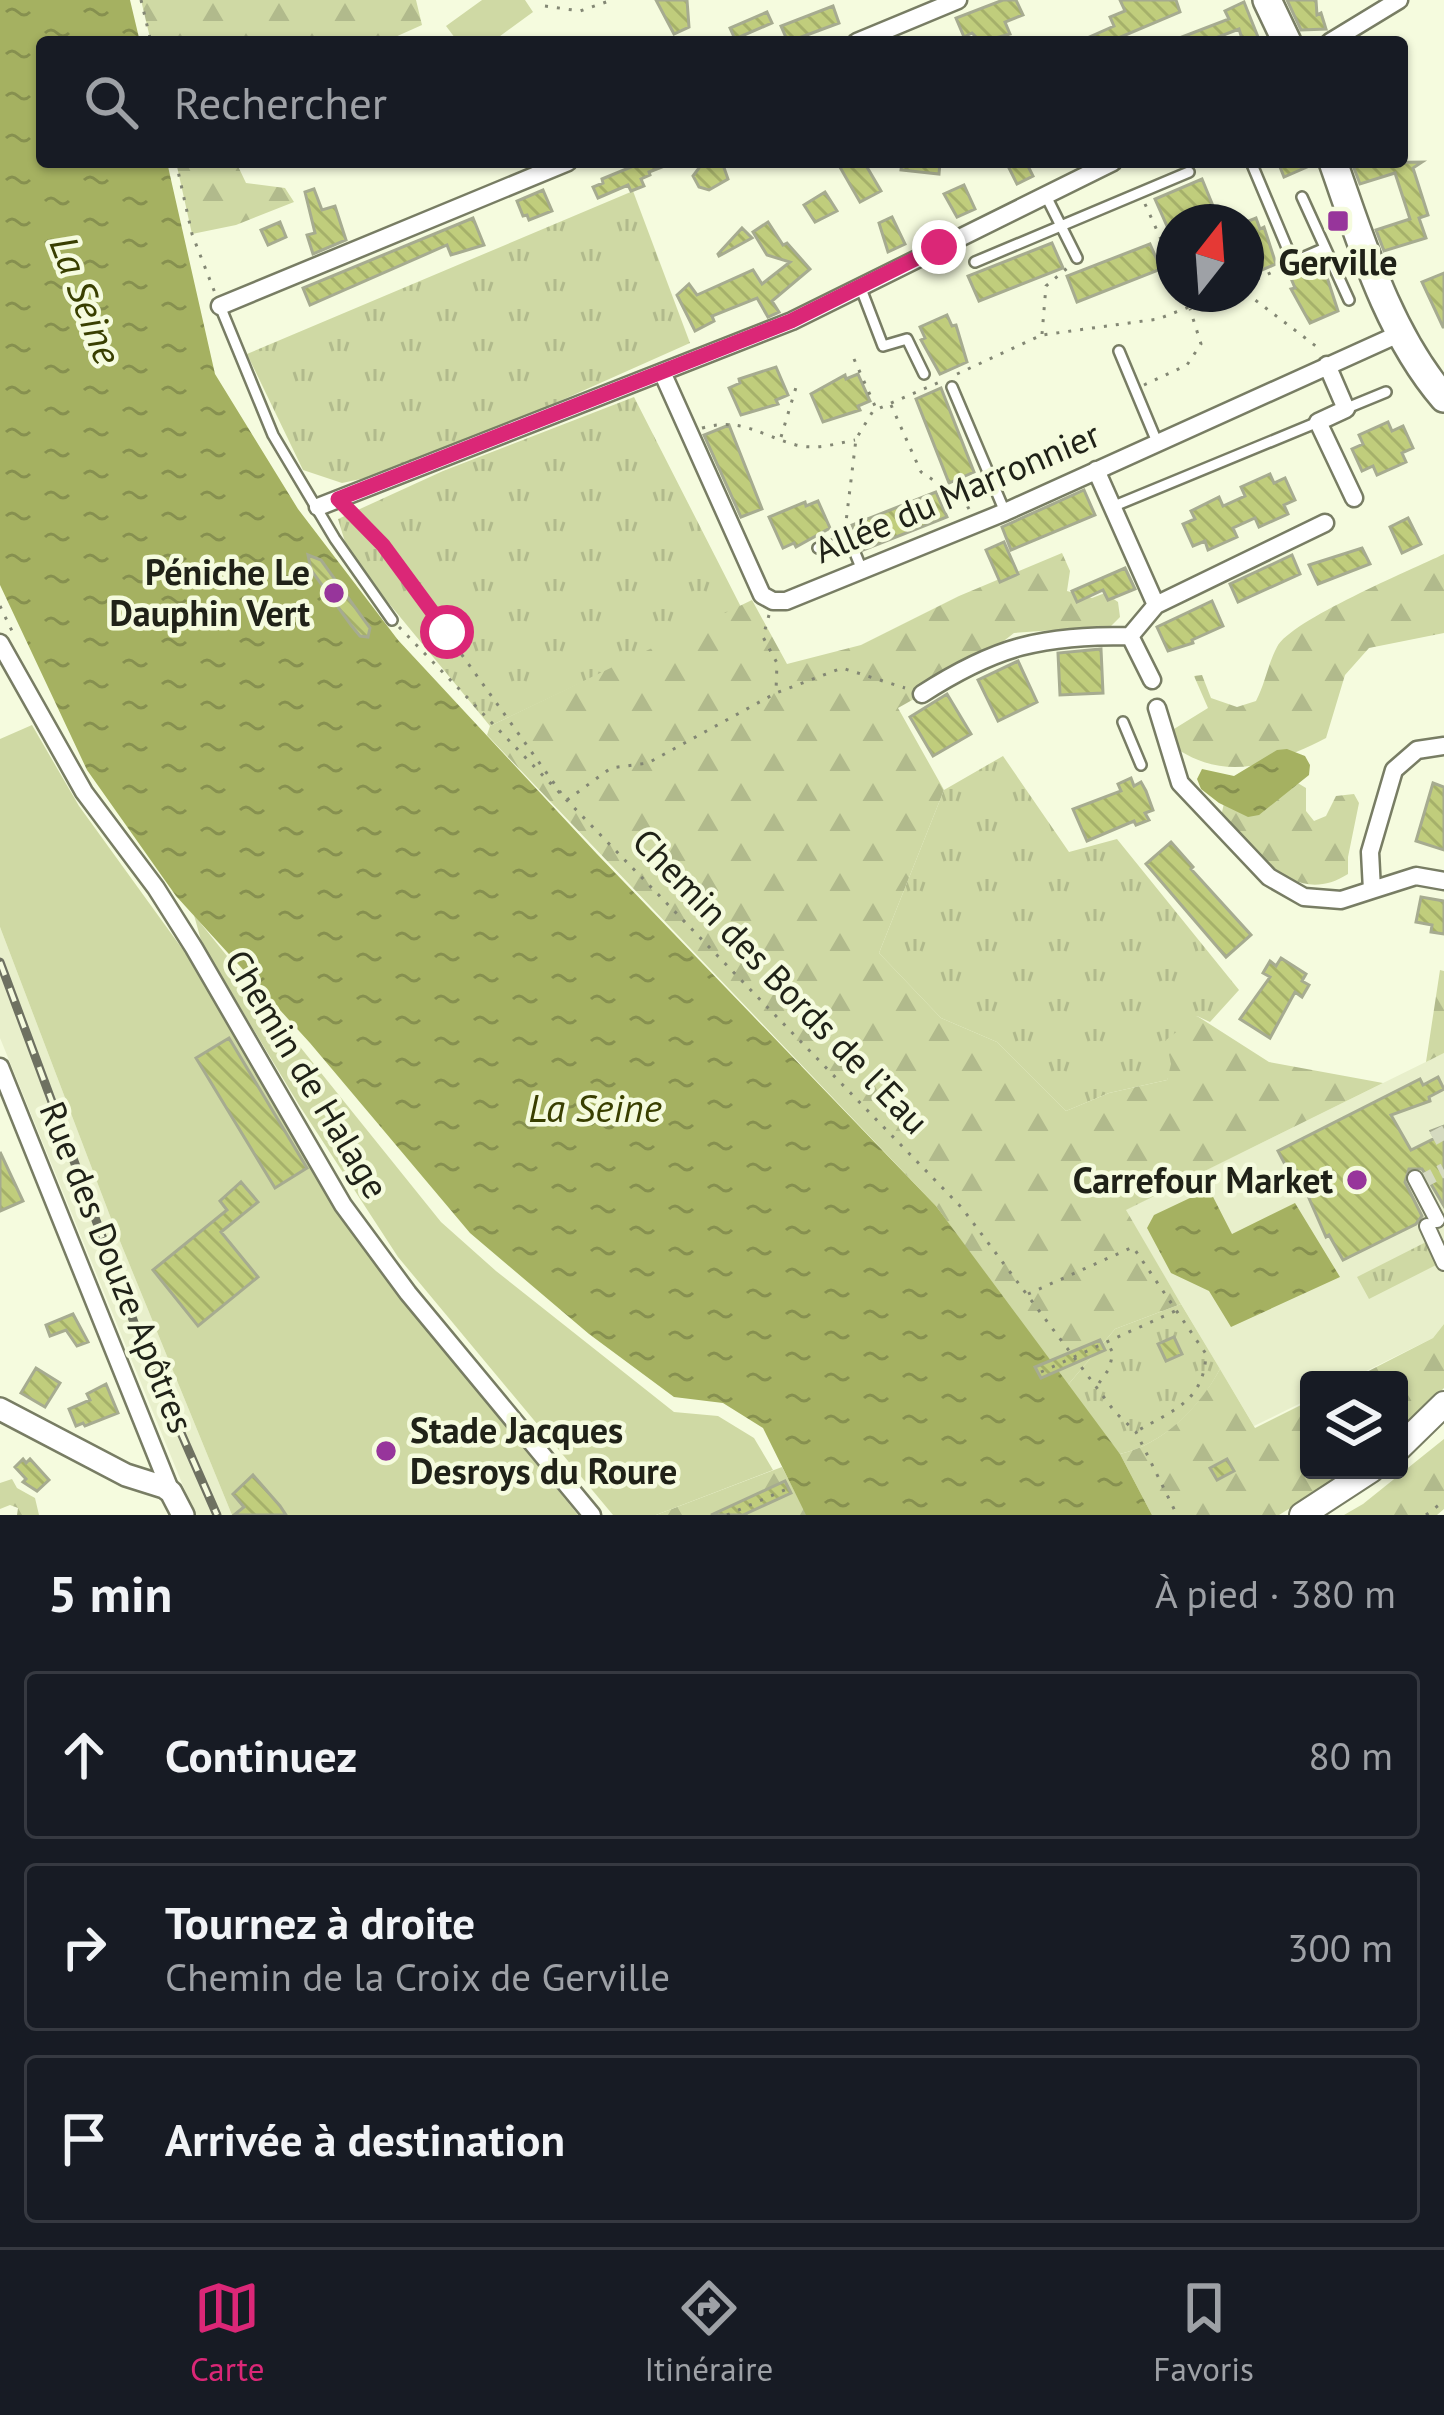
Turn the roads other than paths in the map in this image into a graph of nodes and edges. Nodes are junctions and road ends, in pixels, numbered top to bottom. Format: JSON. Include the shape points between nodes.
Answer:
{"nodes":[{"id":1,"x":958,"y":0,"type":"edge"},
{"id":2,"x":1267,"y":0,"type":"edge"},
{"id":3,"x":1399,"y":0,"type":"edge"},
{"id":4,"x":871,"y":36,"type":"edge"},
{"id":5,"x":1284,"y":36,"type":"edge"},
{"id":6,"x":1340,"y":36,"type":"edge"},
{"id":7,"x":554,"y":168,"type":"edge"},
{"id":8,"x":1100,"y":168,"type":"edge"},
{"id":9,"x":1254,"y":168,"type":"edge"},
{"id":10,"x":1335,"y":168,"type":"edge"},
{"id":11,"x":1189,"y":172,"type":"dead end"},
{"id":12,"x":1045,"y":194,"type":"junction"},
{"id":13,"x":1302,"y":197,"type":"dead end"},
{"id":14,"x":1060,"y":223,"type":"junction"},
{"id":15,"x":1325,"y":248,"type":"junction"},
{"id":16,"x":1077,"y":258,"type":"road end"},
{"id":17,"x":976,"y":262,"type":"dead end"},
{"id":18,"x":860,"y":286,"type":"junction"},
{"id":19,"x":1349,"y":300,"type":"dead end"},
{"id":20,"x":220,"y":306,"type":"joint"},
{"id":21,"x":1401,"y":332,"type":"junction"},
{"id":22,"x":1119,"y":351,"type":"dead end"},
{"id":23,"x":1331,"y":363,"type":"junction"},
{"id":24,"x":662,"y":372,"type":"junction"},
{"id":25,"x":925,"y":374,"type":"dead end"},
{"id":26,"x":952,"y":387,"type":"dead end"},
{"id":27,"x":1386,"y":392,"type":"dead end"},
{"id":28,"x":1444,"y":398,"type":"edge"},
{"id":29,"x":1346,"y":409,"type":"junction"},
{"id":30,"x":1318,"y":422,"type":"junction"},
{"id":31,"x":1157,"y":442,"type":"junction"},
{"id":32,"x":1096,"y":470,"type":"junction"},
{"id":33,"x":1354,"y":498,"type":"dead end"},
{"id":34,"x":317,"y":507,"type":"junction"},
{"id":35,"x":1112,"y":507,"type":"junction"},
{"id":36,"x":1004,"y":512,"type":"junction"},
{"id":37,"x":1325,"y":523,"type":"dead end"},
{"id":38,"x":818,"y":548,"type":"dead end"},
{"id":39,"x":862,"y":570,"type":"junction"},
{"id":40,"x":1156,"y":605,"type":"junction"},
{"id":41,"x":392,"y":620,"type":"road end"},
{"id":42,"x":1130,"y":635,"type":"junction"},
{"id":43,"x":0,"y":643,"type":"edge"},
{"id":44,"x":1152,"y":680,"type":"dead end"},
{"id":45,"x":922,"y":694,"type":"road end"},
{"id":46,"x":1157,"y":708,"type":"dead end"},
{"id":47,"x":1124,"y":722,"type":"dead end"},
{"id":48,"x":1444,"y":746,"type":"edge"},
{"id":49,"x":1142,"y":765,"type":"dead end"},
{"id":50,"x":1444,"y":881,"type":"edge"},
{"id":51,"x":1372,"y":890,"type":"junction"},
{"id":52,"x":0,"y":1067,"type":"edge"},
{"id":53,"x":1418,"y":1181,"type":"dead end"},
{"id":54,"x":1444,"y":1263,"type":"edge"},
{"id":55,"x":1444,"y":1404,"type":"edge"},
{"id":56,"x":0,"y":1409,"type":"edge"},
{"id":57,"x":1444,"y":1422,"type":"edge"},
{"id":58,"x":1408,"y":1439,"type":"edge"},
{"id":59,"x":1408,"y":1455,"type":"edge"},
{"id":60,"x":1357,"y":1479,"type":"edge"},
{"id":61,"x":1376,"y":1479,"type":"edge"},
{"id":62,"x":171,"y":1492,"type":"junction"},
{"id":63,"x":183,"y":1515,"type":"edge"},
{"id":64,"x":592,"y":1515,"type":"edge"},
{"id":65,"x":1302,"y":1515,"type":"edge"},
{"id":66,"x":1325,"y":1515,"type":"edge"}],
"edges":[{"from":1,"to":4,"type":"street"},
{"from":2,"to":5,"type":"main road"},
{"from":3,"to":6,"type":"street"},
{"from":7,"to":20,"type":"street"},
{"from":8,"to":12,"type":"street"},
{"from":9,"to":15,"type":"lane","via":[[1293,262]]},
{"from":10,"to":21,"type":"main road"},
{"from":11,"to":14,"type":"lane"},
{"from":12,"to":14,"type":"lane"},
{"from":12,"to":18,"type":"street"},
{"from":13,"to":15,"type":"lane"},
{"from":14,"to":16,"type":"lane"},
{"from":14,"to":17,"type":"lane"},
{"from":15,"to":19,"type":"lane"},
{"from":18,"to":24,"type":"street"},
{"from":18,"to":25,"type":"lane","via":[[884,346],[907,339]]},
{"from":20,"to":34,"type":"lane","via":[[273,435]]},
{"from":21,"to":23,"type":"street","name":"Allée du Marronnier"},
{"from":21,"to":28,"type":"main road"},
{"from":22,"to":31,"type":"lane"},
{"from":23,"to":29,"type":"street"},
{"from":23,"to":31,"type":"street","name":"Allée du Marronnier"},
{"from":24,"to":34,"type":"street"},
{"from":24,"to":39,"type":"street","name":"Allée du Marronnier","via":[[762,595],[786,601]]},
{"from":26,"to":36,"type":"lane"},
{"from":27,"to":29,"type":"lane"},
{"from":29,"to":30,"type":"street"},
{"from":30,"to":33,"type":"street"},
{"from":30,"to":35,"type":"lane"},
{"from":31,"to":32,"type":"street","name":"Allée du Marronnier"},
{"from":32,"to":35,"type":"street"},
{"from":32,"to":36,"type":"street","name":"Allée du Marronnier"},
{"from":34,"to":41,"type":"lane"},
{"from":35,"to":40,"type":"street"},
{"from":36,"to":39,"type":"street","name":"Allée du Marronnier"},
{"from":37,"to":40,"type":"street"},
{"from":38,"to":39,"type":"lane","via":[[844,543]]},
{"from":40,"to":42,"type":"street"},
{"from":42,"to":44,"type":"street"},
{"from":42,"to":45,"type":"street","via":[[1011,646]]},
{"from":43,"to":64,"type":"street","name":"Chemin de Halage","via":[[84,792],[194,948],[343,1205]]},
{"from":46,"to":51,"type":"street","via":[[1180,783],[1269,878],[1304,898],[1341,900]]},
{"from":47,"to":49,"type":"lane"},
{"from":48,"to":51,"type":"street","via":[[1417,750],[1394,770],[1370,852]]},
{"from":50,"to":51,"type":"street","via":[[1417,876]]},
{"from":52,"to":62,"type":"street","name":"Rue des Douze Apôtres"},
{"from":53,"to":54,"type":"street"},
{"from":55,"to":58,"type":"main road"},
{"from":56,"to":62,"type":"street"},
{"from":57,"to":59,"type":"main road"},
{"from":60,"to":65,"type":"main road"},
{"from":61,"to":66,"type":"main road"},
{"from":62,"to":63,"type":"street"}]}
